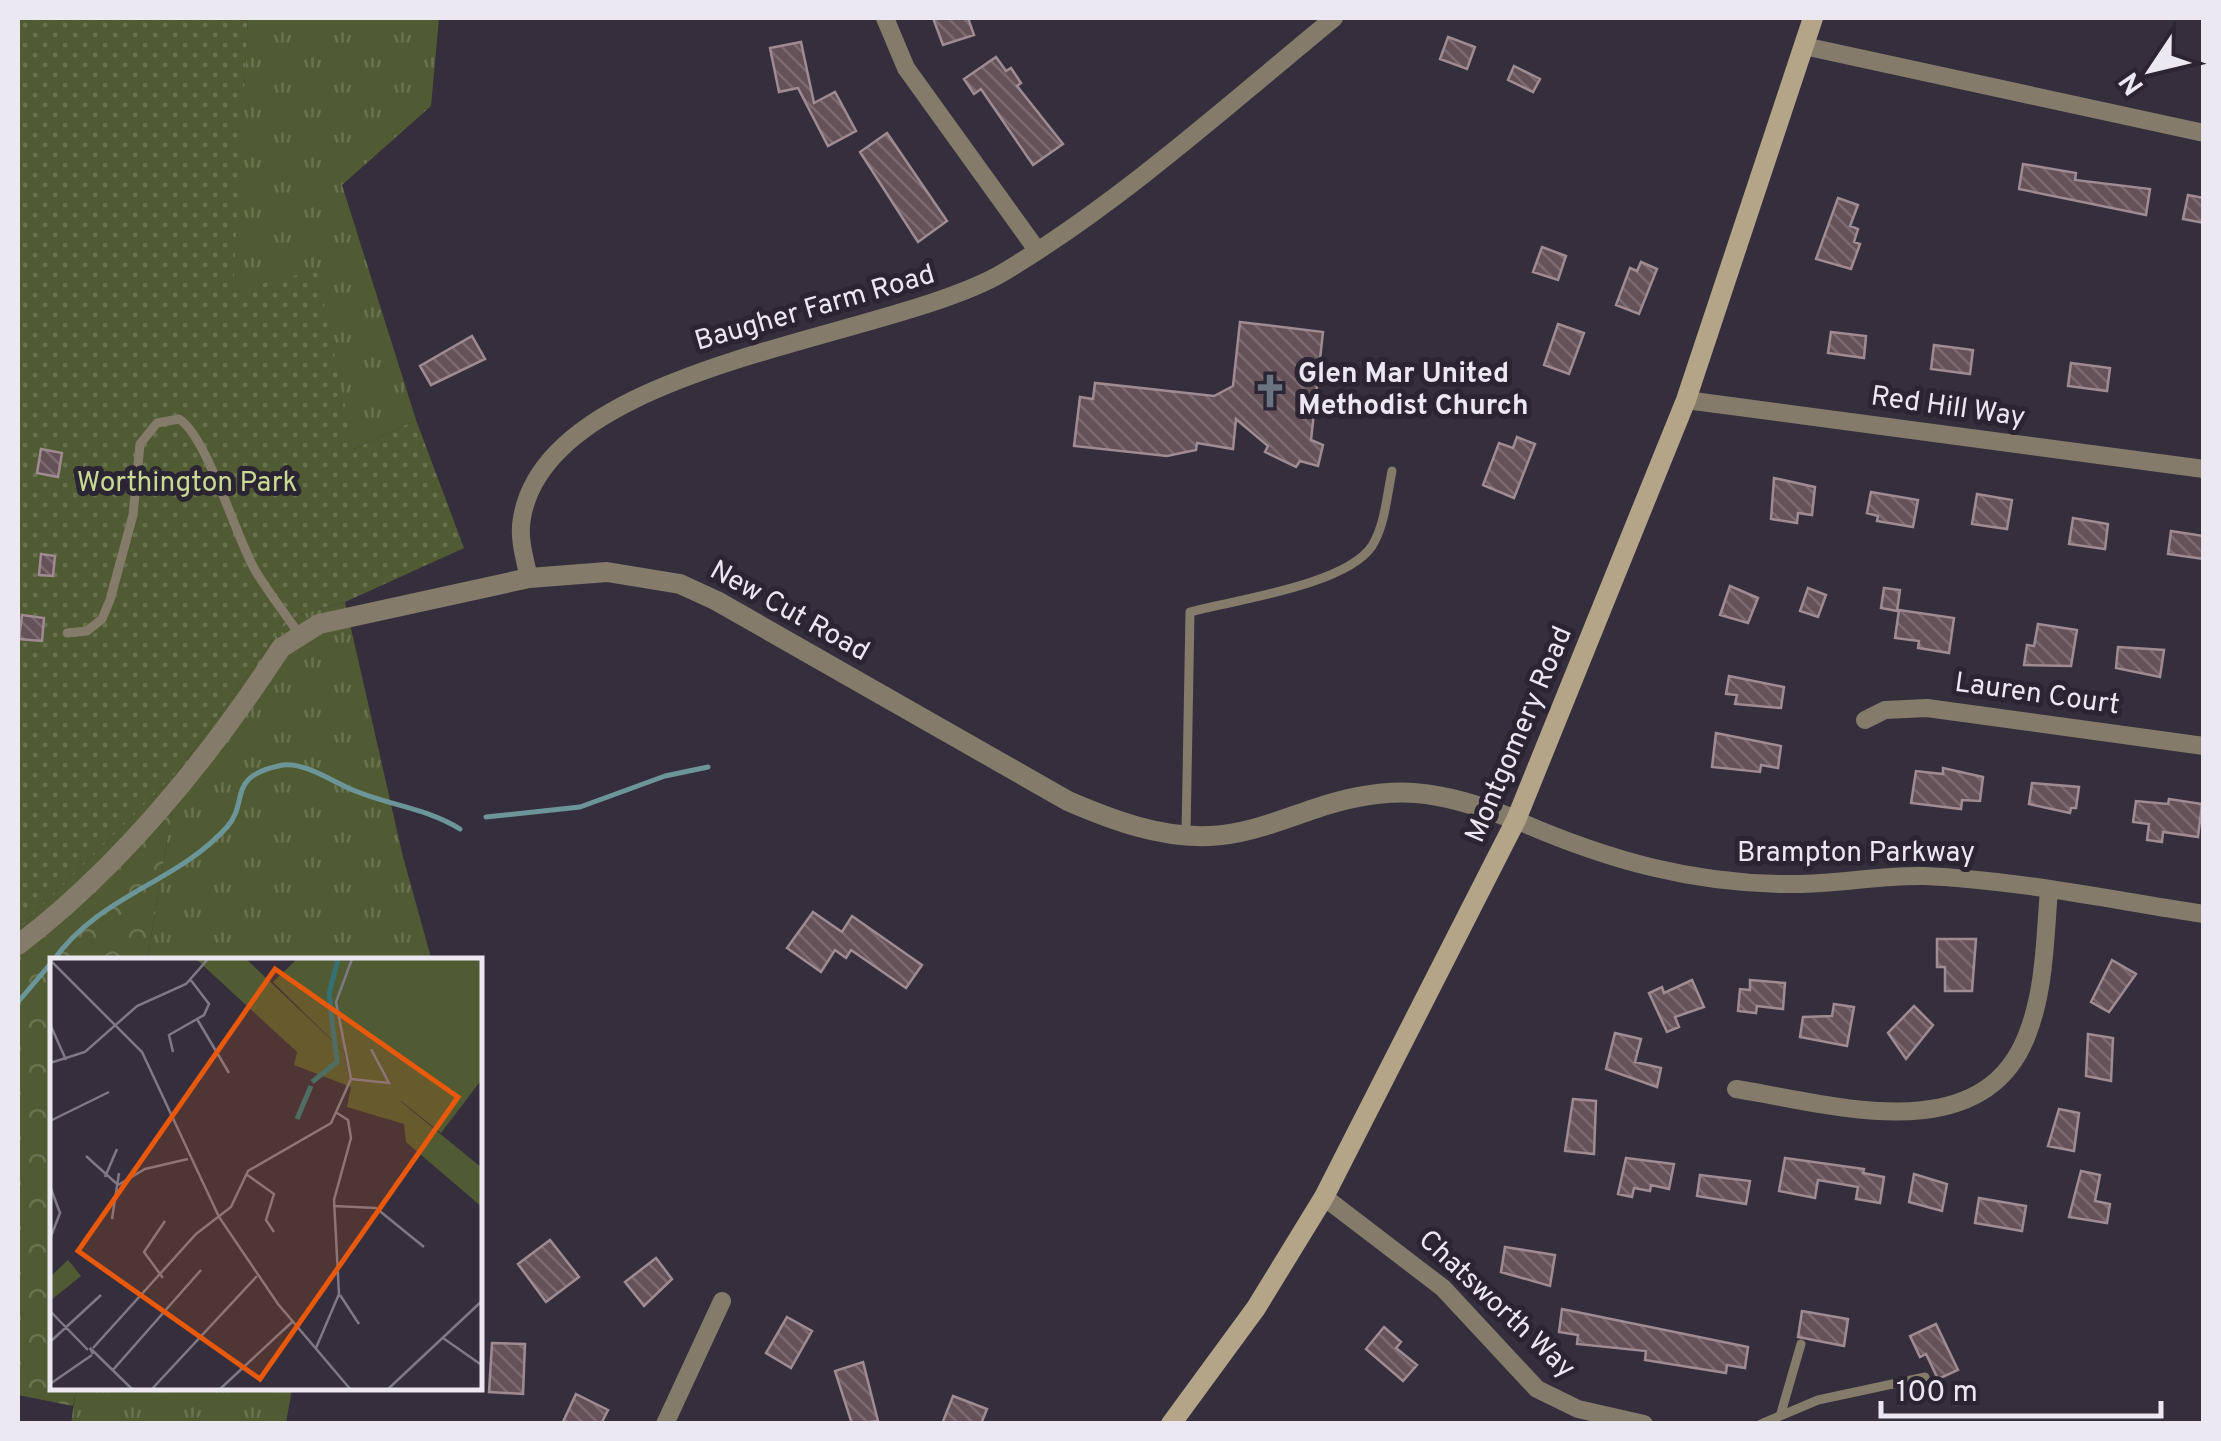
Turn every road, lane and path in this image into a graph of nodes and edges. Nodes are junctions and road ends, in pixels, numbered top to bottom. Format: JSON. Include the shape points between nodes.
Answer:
{"nodes":[{"id":1,"x":885,"y":18,"type":"edge"},
{"id":2,"x":1334,"y":18,"type":"edge"},
{"id":3,"x":1812,"y":18,"type":"edge"},
{"id":4,"x":1804,"y":46,"type":"junction"},
{"id":5,"x":2204,"y":133,"type":"edge"},
{"id":6,"x":1037,"y":250,"type":"junction"},
{"id":7,"x":1686,"y":400,"type":"junction"},
{"id":8,"x":1392,"y":470,"type":"dead end"},
{"id":9,"x":2204,"y":470,"type":"edge"},
{"id":10,"x":529,"y":578,"type":"junction"},
{"id":11,"x":67,"y":632,"type":"dead end"},
{"id":12,"x":299,"y":634,"type":"junction"},
{"id":13,"x":1865,"y":720,"type":"dead end"},
{"id":14,"x":2204,"y":746,"type":"edge"},
{"id":15,"x":1516,"y":820,"type":"junction"},
{"id":16,"x":1186,"y":834,"type":"junction"},
{"id":17,"x":2049,"y":890,"type":"junction"},
{"id":18,"x":2204,"y":914,"type":"edge"},
{"id":19,"x":18,"y":944,"type":"edge"},
{"id":20,"x":1736,"y":1089,"type":"dead end"},
{"id":21,"x":1324,"y":1198,"type":"junction"},
{"id":22,"x":722,"y":1300,"type":"dead end"},
{"id":23,"x":1801,"y":1344,"type":"dead end"},
{"id":24,"x":1925,"y":1377,"type":"dead end"},
{"id":25,"x":1781,"y":1413,"type":"junction"},
{"id":26,"x":665,"y":1424,"type":"edge"},
{"id":27,"x":1172,"y":1424,"type":"edge"},
{"id":28,"x":1644,"y":1424,"type":"edge"},
{"id":29,"x":1761,"y":1424,"type":"edge"}],
"edges":[{"from":1,"to":6,"type":"street","via":[[906,68]]},
{"from":2,"to":6,"type":"street","name":"Baugher Farm Road"},
{"from":3,"to":4,"type":"main road","name":"Montgomery Road"},
{"from":4,"to":5,"type":"street"},
{"from":4,"to":7,"type":"main road","name":"Montgomery Road"},
{"from":6,"to":10,"type":"street","name":"Baugher Farm Road","via":[[932,306],[728,360],[609,414],[544,470],[529,494],[521,520]]},
{"from":7,"to":9,"type":"street","name":"Red Hill Way"},
{"from":7,"to":15,"type":"main road","name":"Montgomery Road"},
{"from":8,"to":16,"type":"lane","via":[[1378,534],[1361,560],[1328,576],[1190,612]]},
{"from":10,"to":12,"type":"street","name":"New Cut Road","via":[[339,619]]},
{"from":10,"to":16,"type":"street","name":"New Cut Road","via":[[607,572],[680,584],[1068,801],[1112,820]]},
{"from":11,"to":12,"type":"lane","via":[[87,631],[102,620],[133,516],[140,444],[157,423],[179,419],[191,426],[256,570]]},
{"from":12,"to":19,"type":"street","name":"New Cut Road","via":[[281,648],[190,776]]},
{"from":13,"to":14,"type":"street","name":"Lauren Court","via":[[1885,710],[1926,708]]},
{"from":15,"to":16,"type":"street","name":"New Cut Road","via":[[1418,790],[1373,792],[1210,836]]},
{"from":15,"to":17,"type":"street","name":"Brampton Parkway","via":[[1591,853],[1695,878],[1798,884],[1922,876]]},
{"from":15,"to":21,"type":"main road","name":"Montgomery Road"},
{"from":17,"to":18,"type":"street","name":"Brampton Parkway"},
{"from":17,"to":20,"type":"street","via":[[2039,994],[2027,1037],[2009,1066],[1982,1089],[1922,1114]]},
{"from":21,"to":27,"type":"main road","name":"Montgomery Road"},
{"from":21,"to":28,"type":"street","name":"Chatsworth Way","via":[[1443,1288],[1538,1389],[1578,1409]]},
{"from":22,"to":26,"type":"street"},
{"from":23,"to":25,"type":"lane"},
{"from":24,"to":25,"type":"lane"},
{"from":25,"to":29,"type":"lane"}]}
